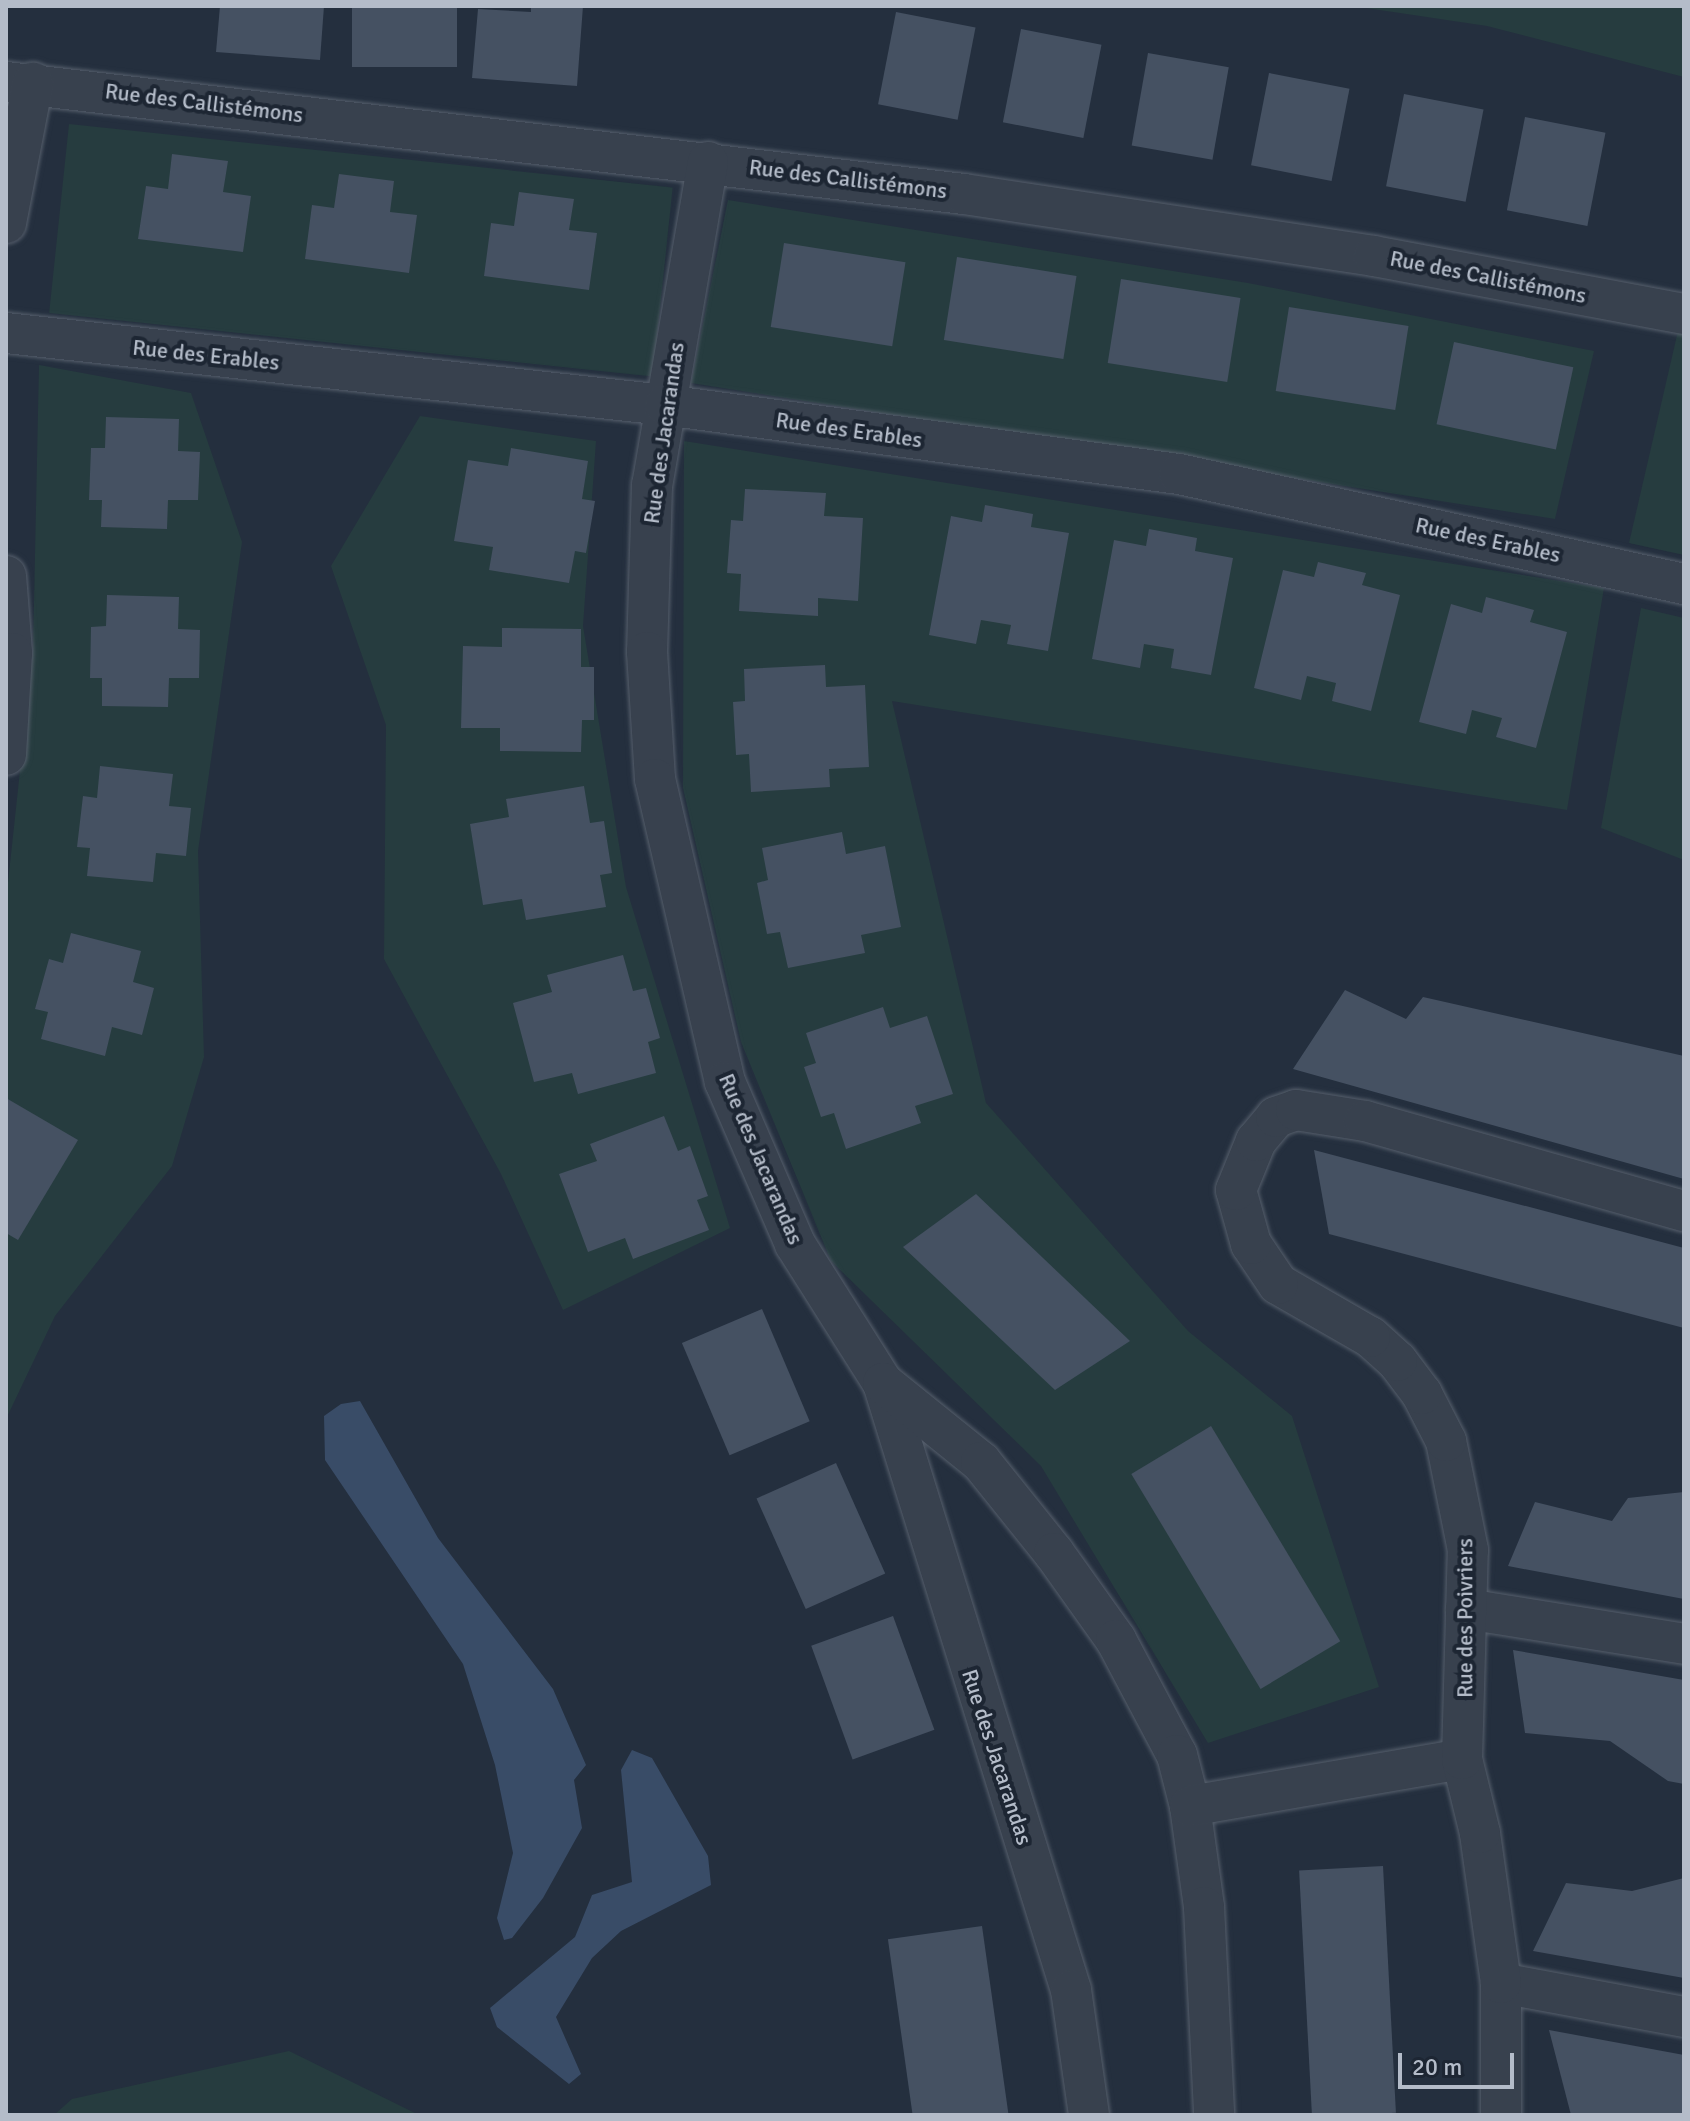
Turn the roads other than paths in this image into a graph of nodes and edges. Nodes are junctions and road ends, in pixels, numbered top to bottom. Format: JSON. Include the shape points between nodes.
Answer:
{"nodes":[{"id":1,"x":19,"y":82,"type":"edge"},
{"id":2,"x":708,"y":162,"type":"junction"},
{"id":3,"x":6,"y":223,"type":"edge"},
{"id":4,"x":1684,"y":314,"type":"edge"},
{"id":5,"x":6,"y":333,"type":"edge"},
{"id":6,"x":665,"y":405,"type":"junction"},
{"id":7,"x":6,"y":576,"type":"edge"},
{"id":8,"x":1684,"y":584,"type":"edge"},
{"id":9,"x":6,"y":755,"type":"edge"},
{"id":10,"x":1684,"y":1211,"type":"edge"},
{"id":11,"x":883,"y":1383,"type":"junction"},
{"id":12,"x":1466,"y":1609,"type":"junction"},
{"id":13,"x":1684,"y":1644,"type":"edge"},
{"id":14,"x":1462,"y":1759,"type":"junction"},
{"id":15,"x":1190,"y":1806,"type":"junction"},
{"id":16,"x":1501,"y":1983,"type":"junction"},
{"id":17,"x":1684,"y":2017,"type":"edge"},
{"id":18,"x":1089,"y":2115,"type":"edge"},
{"id":19,"x":1214,"y":2115,"type":"edge"},
{"id":20,"x":1501,"y":2115,"type":"edge"}],
"edges":[{"from":1,"to":2,"type":"street","name":"Rue des Callistémons"},
{"from":1,"to":3,"type":"street"},
{"from":2,"to":4,"type":"street","name":"Rue des Callistémons","via":[[964,194],[1374,256]]},
{"from":2,"to":6,"type":"street","name":"Rue des Jacarandas"},
{"from":5,"to":6,"type":"street","name":"Rue des Erables"},
{"from":6,"to":8,"type":"street","name":"Rue des Erables","via":[[1179,474]]},
{"from":6,"to":11,"type":"street","name":"Rue des Jacarandas","via":[[652,485],[648,702],[655,779],[686,926],[725,1082],[767,1187],[818,1287]]},
{"from":7,"to":9,"type":"street","via":[[12,653]]},
{"from":10,"to":12,"type":"street","name":"Rue des Poivriers","via":[[1328,1112],[1296,1110],[1276,1117],[1256,1141],[1236,1190],[1241,1221],[1264,1267],[1298,1298],[1370,1337],[1397,1361],[1422,1394],[1446,1441],[1468,1550]]},
{"from":11,"to":15,"type":"street","via":[[981,1462],[1054,1553],[1116,1640],[1145,1693],[1177,1755]]},
{"from":11,"to":18,"type":"street","name":"Rue des Jacarandas","via":[[1071,1990]]},
{"from":12,"to":13,"type":"street"},
{"from":12,"to":14,"type":"street","name":"Rue des Poivriers"},
{"from":14,"to":15,"type":"street"},
{"from":14,"to":16,"type":"street","name":"Rue des Poivriers","via":[[1480,1833]]},
{"from":15,"to":19,"type":"street","via":[[1204,1907]]},
{"from":16,"to":17,"type":"street"},
{"from":16,"to":20,"type":"street","name":"Rue des Poivriers"}]}
